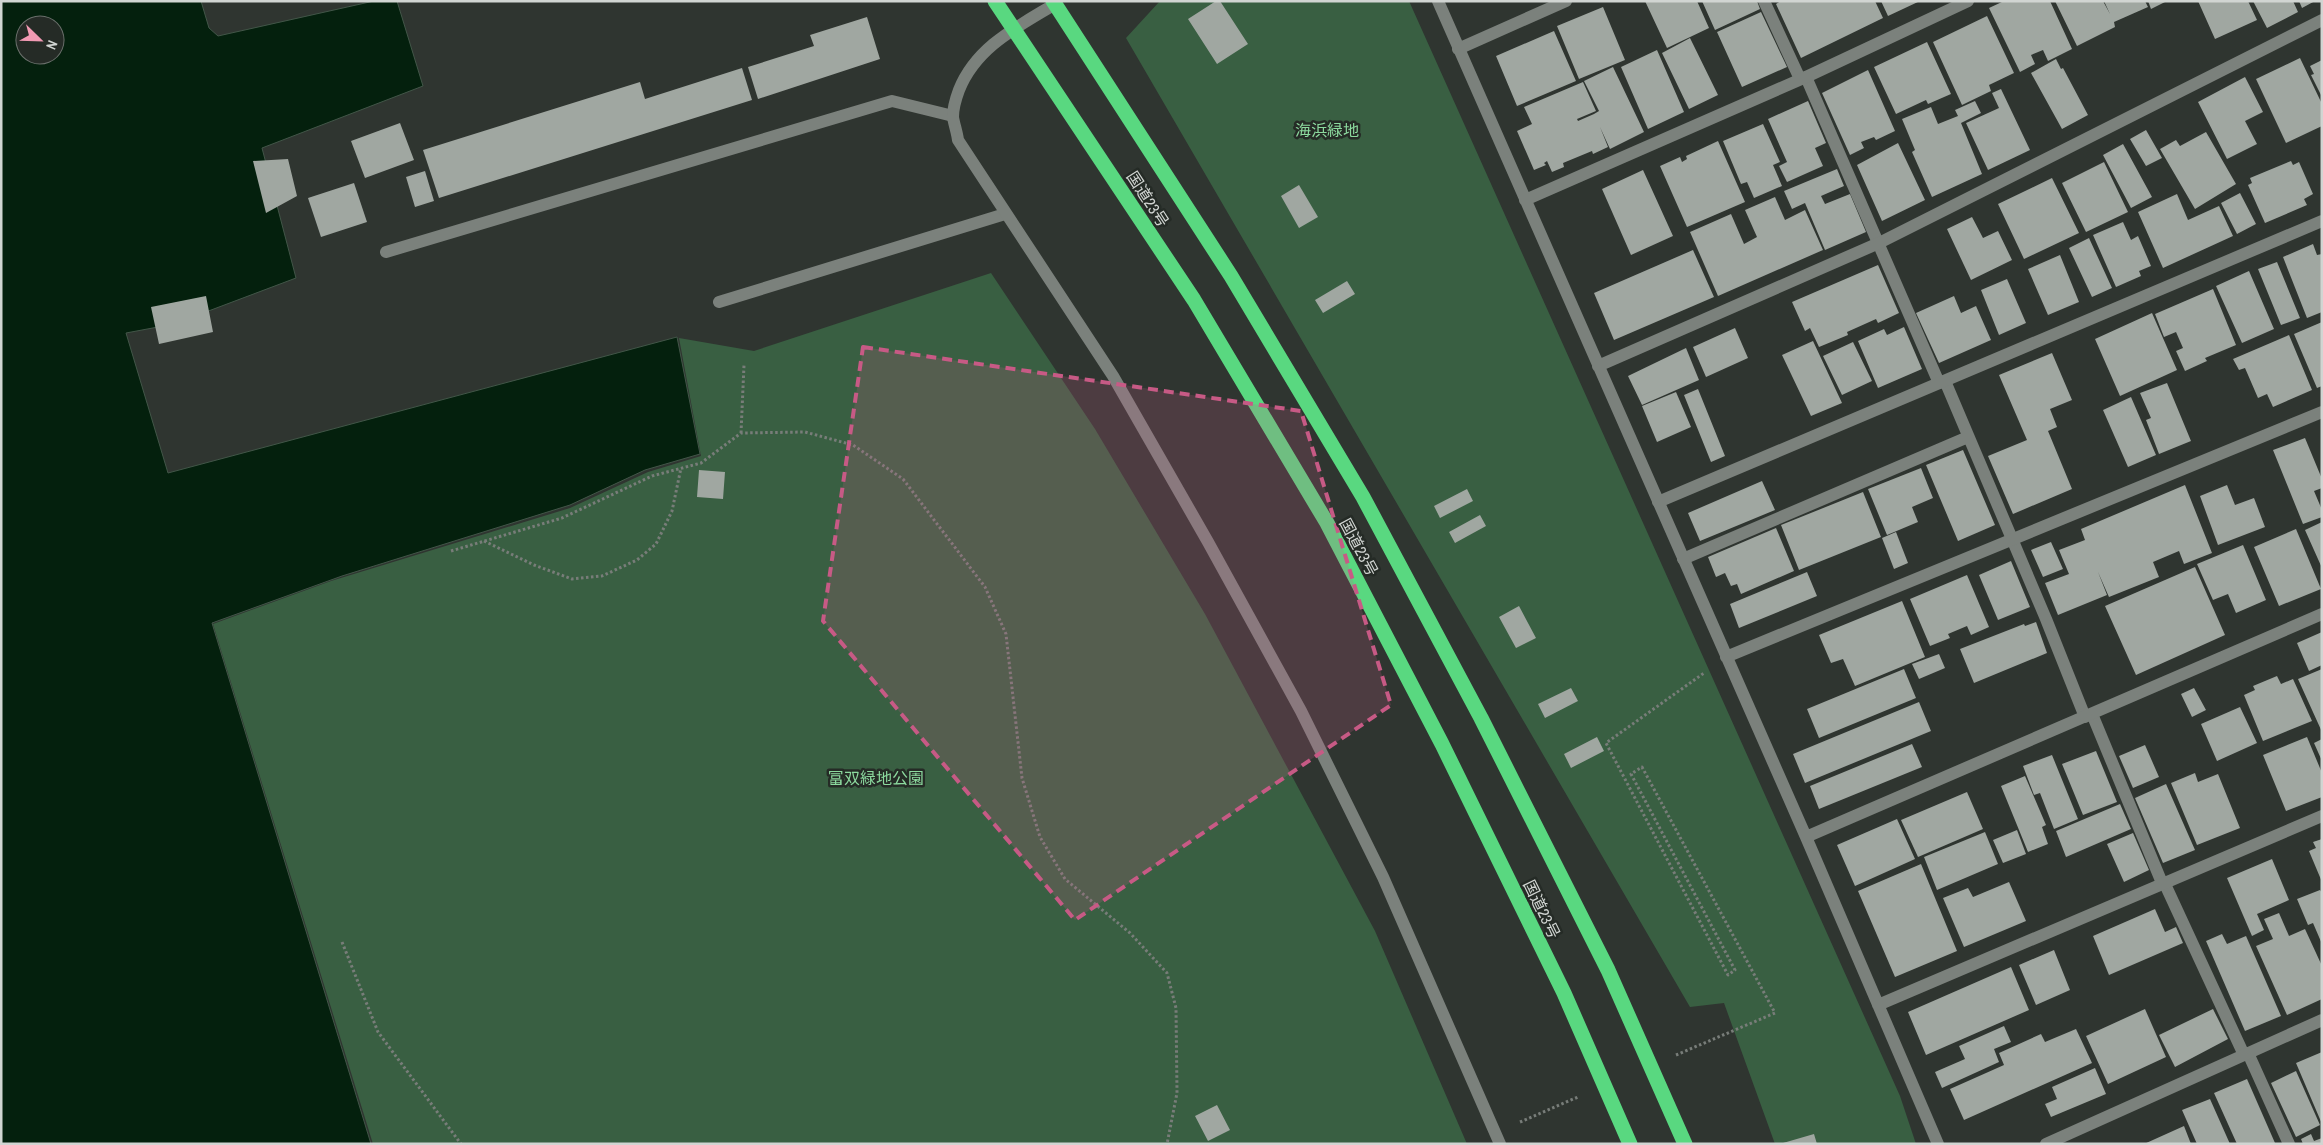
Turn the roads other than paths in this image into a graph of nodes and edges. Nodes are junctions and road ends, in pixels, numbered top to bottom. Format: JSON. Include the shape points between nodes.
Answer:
{"nodes":[{"id":1,"x":995,"y":1,"type":"edge"},
{"id":2,"x":1438,"y":1,"type":"edge"},
{"id":3,"x":1566,"y":1,"type":"edge"},
{"id":4,"x":1764,"y":1,"type":"edge"},
{"id":5,"x":1968,"y":1,"type":"edge"},
{"id":6,"x":1054,"y":3,"type":"edge"},
{"id":7,"x":2322,"y":20,"type":"edge"},
{"id":8,"x":1015,"y":28,"type":"junction"},
{"id":9,"x":1458,"y":49,"type":"junction"},
{"id":10,"x":1803,"y":78,"type":"junction"},
{"id":11,"x":953,"y":116,"type":"junction"},
{"id":12,"x":1525,"y":200,"type":"junction"},
{"id":13,"x":1005,"y":214,"type":"junction"},
{"id":14,"x":2322,"y":221,"type":"edge"},
{"id":15,"x":1878,"y":243,"type":"junction"},
{"id":16,"x":386,"y":252,"type":"dead end"},
{"id":17,"x":719,"y":302,"type":"dead end"},
{"id":18,"x":1598,"y":366,"type":"junction"},
{"id":19,"x":1942,"y":382,"type":"junction"},
{"id":20,"x":2322,"y":412,"type":"edge"},
{"id":21,"x":1968,"y":437,"type":"junction"},
{"id":22,"x":1658,"y":502,"type":"junction"},
{"id":23,"x":2012,"y":540,"type":"junction"},
{"id":24,"x":1683,"y":559,"type":"junction"},
{"id":25,"x":2322,"y":614,"type":"edge"},
{"id":26,"x":1726,"y":657,"type":"junction"},
{"id":27,"x":2088,"y":715,"type":"junction"},
{"id":28,"x":2322,"y":816,"type":"edge"},
{"id":29,"x":1806,"y":836,"type":"junction"},
{"id":30,"x":2163,"y":882,"type":"junction"},
{"id":31,"x":1878,"y":1005,"type":"junction"},
{"id":32,"x":2322,"y":1020,"type":"edge"},
{"id":33,"x":2246,"y":1054,"type":"junction"},
{"id":34,"x":1500,"y":1144,"type":"edge"},
{"id":35,"x":1630,"y":1144,"type":"edge"},
{"id":36,"x":1685,"y":1144,"type":"edge"},
{"id":37,"x":1938,"y":1144,"type":"edge"},
{"id":38,"x":2046,"y":1144,"type":"edge"},
{"id":39,"x":2289,"y":1144,"type":"edge"}],
"edges":[{"from":1,"to":8,"type":"highway","name":"国道23号"},
{"from":2,"to":9,"type":"street"},
{"from":3,"to":9,"type":"street"},
{"from":4,"to":10,"type":"street"},
{"from":5,"to":10,"type":"street"},
{"from":6,"to":8,"type":"street"},
{"from":6,"to":36,"type":"highway","name":"国道23号","via":[[1232,276],[1363,497],[1481,718],[1608,970]]},
{"from":7,"to":15,"type":"street"},
{"from":8,"to":11,"type":"street","via":[[980,55],[965,76]]},
{"from":8,"to":35,"type":"highway","name":"国道23号","via":[[1194,300],[1327,523],[1442,744],[1560,984]]},
{"from":9,"to":12,"type":"street"},
{"from":10,"to":12,"type":"street"},
{"from":10,"to":15,"type":"street"},
{"from":11,"to":13,"type":"street","via":[[958,140]]},
{"from":11,"to":16,"type":"street","via":[[892,101]]},
{"from":12,"to":18,"type":"street"},
{"from":13,"to":17,"type":"street"},
{"from":13,"to":34,"type":"street","via":[[1113,376],[1301,711],[1383,877]]},
{"from":14,"to":19,"type":"street"},
{"from":15,"to":18,"type":"street"},
{"from":15,"to":19,"type":"street"},
{"from":18,"to":22,"type":"street"},
{"from":19,"to":21,"type":"street"},
{"from":19,"to":22,"type":"street"},
{"from":20,"to":23,"type":"street"},
{"from":21,"to":23,"type":"street"},
{"from":21,"to":24,"type":"street"},
{"from":22,"to":24,"type":"street"},
{"from":23,"to":26,"type":"street"},
{"from":23,"to":27,"type":"street"},
{"from":24,"to":26,"type":"street"},
{"from":25,"to":27,"type":"street"},
{"from":26,"to":29,"type":"street"},
{"from":27,"to":29,"type":"street"},
{"from":27,"to":30,"type":"street"},
{"from":28,"to":30,"type":"street"},
{"from":29,"to":31,"type":"street"},
{"from":30,"to":31,"type":"street"},
{"from":30,"to":33,"type":"street"},
{"from":31,"to":37,"type":"street"},
{"from":32,"to":33,"type":"street"},
{"from":33,"to":38,"type":"street"},
{"from":33,"to":39,"type":"street"}]}
